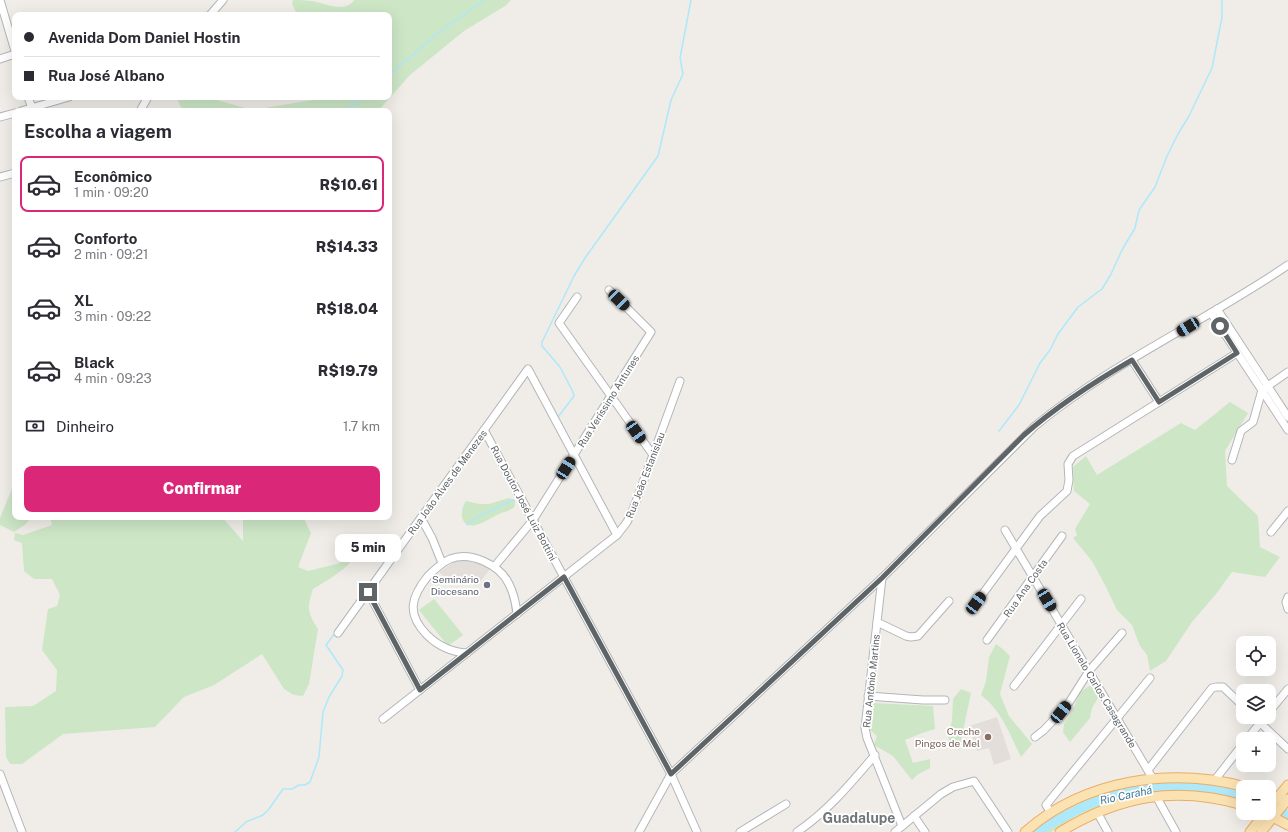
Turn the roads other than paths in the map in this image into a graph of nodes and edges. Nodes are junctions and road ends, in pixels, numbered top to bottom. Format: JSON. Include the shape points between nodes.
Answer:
{"nodes":[{"id":1,"x":0,"y":0,"type":"edge"},
{"id":2,"x":223,"y":0,"type":"edge"},
{"id":3,"x":213,"y":12,"type":"edge"},
{"id":4,"x":12,"y":41,"type":"edge"},
{"id":5,"x":12,"y":55,"type":"edge"},
{"id":6,"x":0,"y":59,"type":"edge"},
{"id":7,"x":29,"y":100,"type":"edge"},
{"id":8,"x":59,"y":100,"type":"edge"},
{"id":9,"x":32,"y":108,"type":"joint"},
{"id":10,"x":12,"y":114,"type":"edge"},
{"id":11,"x":0,"y":117,"type":"edge"},
{"id":12,"x":12,"y":174,"type":"edge"},
{"id":13,"x":0,"y":177,"type":"edge"},
{"id":14,"x":1288,"y":265,"type":"edge"},
{"id":15,"x":609,"y":290,"type":"dead end"},
{"id":16,"x":577,"y":297,"type":"dead end"},
{"id":17,"x":1214,"y":311,"type":"junction"},
{"id":18,"x":1237,"y":353,"type":"junction"},
{"id":19,"x":1132,"y":360,"type":"junction"},
{"id":20,"x":1288,"y":372,"type":"edge"},
{"id":21,"x":680,"y":381,"type":"dead end"},
{"id":22,"x":1265,"y":388,"type":"junction"},
{"id":23,"x":611,"y":396,"type":"junction"},
{"id":24,"x":1159,"y":402,"type":"junction"},
{"id":25,"x":1288,"y":417,"type":"edge"},
{"id":26,"x":484,"y":430,"type":"junction"},
{"id":27,"x":1288,"y":430,"type":"edge"},
{"id":28,"x":574,"y":455,"type":"junction"},
{"id":29,"x":653,"y":455,"type":"junction"},
{"id":30,"x":1232,"y":460,"type":"dead end"},
{"id":31,"x":1288,"y":511,"type":"edge"},
{"id":32,"x":421,"y":518,"type":"junction"},
{"id":33,"x":533,"y":520,"type":"junction"},
{"id":34,"x":1005,"y":530,"type":"dead end"},
{"id":35,"x":1271,"y":532,"type":"dead end"},
{"id":36,"x":618,"y":535,"type":"junction"},
{"id":37,"x":1062,"y":536,"type":"dead end"},
{"id":38,"x":1016,"y":549,"type":"junction"},
{"id":39,"x":442,"y":563,"type":"junction"},
{"id":40,"x":494,"y":567,"type":"junction"},
{"id":41,"x":1033,"y":576,"type":"junction"},
{"id":42,"x":564,"y":577,"type":"junction"},
{"id":43,"x":882,"y":578,"type":"junction"},
{"id":44,"x":368,"y":592,"type":"junction"},
{"id":45,"x":1081,"y":599,"type":"dead end"},
{"id":46,"x":949,"y":601,"type":"dead end"},
{"id":47,"x":976,"y":603,"type":"dead end"},
{"id":48,"x":518,"y":614,"type":"junction"},
{"id":49,"x":877,"y":622,"type":"junction"},
{"id":50,"x":1061,"y":624,"type":"junction"},
{"id":51,"x":338,"y":633,"type":"dead end"},
{"id":52,"x":1122,"y":633,"type":"dead end"},
{"id":53,"x":987,"y":640,"type":"dead end"},
{"id":54,"x":467,"y":653,"type":"junction"},
{"id":55,"x":1089,"y":671,"type":"junction"},
{"id":56,"x":1150,"y":678,"type":"dead end"},
{"id":57,"x":1014,"y":686,"type":"dead end"},
{"id":58,"x":1288,"y":689,"type":"edge"},
{"id":59,"x":420,"y":690,"type":"junction"},
{"id":60,"x":868,"y":696,"type":"junction"},
{"id":61,"x":1236,"y":699,"type":"edge"},
{"id":62,"x":945,"y":700,"type":"dead end"},
{"id":63,"x":1276,"y":704,"type":"edge"},
{"id":64,"x":383,"y":719,"type":"dead end"},
{"id":65,"x":1117,"y":719,"type":"junction"},
{"id":66,"x":1260,"y":724,"type":"edge"},
{"id":67,"x":1266,"y":724,"type":"edge"},
{"id":68,"x":1253,"y":732,"type":"edge"},
{"id":69,"x":1035,"y":736,"type":"dead end"},
{"id":70,"x":1288,"y":749,"type":"edge"},
{"id":71,"x":1236,"y":753,"type":"edge"},
{"id":72,"x":875,"y":755,"type":"junction"},
{"id":73,"x":1148,"y":770,"type":"junction"},
{"id":74,"x":0,"y":774,"type":"edge"},
{"id":75,"x":671,"y":774,"type":"junction"},
{"id":76,"x":1153,"y":779,"type":"junction"},
{"id":77,"x":1214,"y":781,"type":"junction"},
{"id":78,"x":1236,"y":785,"type":"edge"},
{"id":79,"x":1288,"y":785,"type":"edge"},
{"id":80,"x":1156,"y":796,"type":"junction"},
{"id":81,"x":1236,"y":803,"type":"edge"},
{"id":82,"x":786,"y":804,"type":"dead end"},
{"id":83,"x":1277,"y":805,"type":"edge"},
{"id":84,"x":1097,"y":812,"type":"junction"},
{"id":85,"x":1051,"y":813,"type":"junction"},
{"id":86,"x":914,"y":816,"type":"junction"},
{"id":87,"x":1288,"y":824,"type":"edge"},
{"id":88,"x":902,"y":826,"type":"junction"},
{"id":89,"x":21,"y":832,"type":"edge"},
{"id":90,"x":639,"y":832,"type":"edge"},
{"id":91,"x":697,"y":832,"type":"edge"},
{"id":92,"x":740,"y":832,"type":"edge"},
{"id":93,"x":797,"y":832,"type":"edge"},
{"id":94,"x":895,"y":832,"type":"edge"},
{"id":95,"x":925,"y":832,"type":"edge"},
{"id":96,"x":1008,"y":832,"type":"edge"},
{"id":97,"x":1025,"y":832,"type":"edge"},
{"id":98,"x":1060,"y":832,"type":"edge"},
{"id":99,"x":1108,"y":832,"type":"edge"},
{"id":100,"x":1176,"y":832,"type":"edge"},
{"id":101,"x":1250,"y":832,"type":"edge"},
{"id":102,"x":1261,"y":832,"type":"edge"}],
"edges":[{"from":1,"to":4,"type":"street"},
{"from":2,"to":3,"type":"street"},
{"from":5,"to":6,"type":"street"},
{"from":7,"to":9,"type":"street"},
{"from":8,"to":9,"type":"street"},
{"from":10,"to":11,"type":"street"},
{"from":12,"to":13,"type":"street"},
{"from":14,"to":17,"type":"street"},
{"from":15,"to":23,"type":"street","name":"Rua Veríssimo Antunes","via":[[651,332]]},
{"from":16,"to":23,"type":"street","via":[[558,323]]},
{"from":17,"to":18,"type":"street"},
{"from":17,"to":19,"type":"street"},
{"from":17,"to":22,"type":"street"},
{"from":18,"to":22,"type":"street"},
{"from":18,"to":24,"type":"street"},
{"from":19,"to":24,"type":"street"},
{"from":19,"to":43,"type":"street","via":[[1074,396],[1029,430]]},
{"from":20,"to":22,"type":"street"},
{"from":21,"to":29,"type":"street","name":"Rua João Estanislau"},
{"from":22,"to":25,"type":"street"},
{"from":22,"to":27,"type":"street"},
{"from":22,"to":30,"type":"street","via":[[1253,422],[1241,431]]},
{"from":23,"to":28,"type":"street","name":"Rua Veríssimo Antunes"},
{"from":23,"to":29,"type":"street"},
{"from":24,"to":38,"type":"street","via":[[1073,456],[1068,470],[1067,491],[1040,516]]},
{"from":26,"to":28,"type":"street","name":"Rua João Alves de Menezes","via":[[528,369]]},
{"from":26,"to":32,"type":"street","name":"Rua João Alves de Menezes"},
{"from":26,"to":33,"type":"street","name":"Rua Doutor José Luiz Bottini"},
{"from":28,"to":33,"type":"street","name":"Rua Veríssimo Antunes"},
{"from":28,"to":36,"type":"street"},
{"from":29,"to":36,"type":"street","name":"Rua João Estanislau","via":[[631,514]]},
{"from":31,"to":35,"type":"street"},
{"from":32,"to":39,"type":"street"},
{"from":32,"to":44,"type":"street","name":"Rua João Alves de Menezes"},
{"from":33,"to":40,"type":"street","name":"Rua Veríssimo Antunes"},
{"from":33,"to":42,"type":"street","name":"Rua Doutor José Luiz Bottini"},
{"from":34,"to":38,"type":"street","name":"Rua Lionelo Carlos Casagrande"},
{"from":36,"to":42,"type":"street","name":"Rua João Estanislau"},
{"from":37,"to":41,"type":"street","name":"Rua Ana Costa"},
{"from":38,"to":41,"type":"street","name":"Rua Lionelo Carlos Casagrande"},
{"from":38,"to":47,"type":"street"},
{"from":39,"to":40,"type":"street","via":[[465,557],[480,560]]},
{"from":39,"to":54,"type":"street","via":[[430,574],[416,594],[413,601],[414,615],[423,631],[438,644]]},
{"from":40,"to":48,"type":"street","via":[[509,583]]},
{"from":41,"to":50,"type":"street","name":"Rua Lionelo Carlos Casagrande"},
{"from":41,"to":53,"type":"street","name":"Rua Ana Costa"},
{"from":42,"to":48,"type":"street","name":"Rua João Estanislau"},
{"from":42,"to":75,"type":"street","name":"Rua Doutor José Luiz Bottini"},
{"from":43,"to":49,"type":"street","name":"Rua Antônio Martins"},
{"from":43,"to":75,"type":"street"},
{"from":44,"to":51,"type":"street","name":"Rua João Alves de Menezes"},
{"from":44,"to":59,"type":"street"},
{"from":45,"to":50,"type":"street"},
{"from":46,"to":49,"type":"street","via":[[918,636],[906,636]]},
{"from":48,"to":54,"type":"street","name":"Rua João Estanislau"},
{"from":49,"to":60,"type":"street","name":"Rua Antônio Martins"},
{"from":50,"to":55,"type":"street","name":"Rua Lionelo Carlos Casagrande"},
{"from":50,"to":57,"type":"street"},
{"from":52,"to":55,"type":"street"},
{"from":54,"to":59,"type":"street","name":"Rua João Estanislau"},
{"from":55,"to":65,"type":"street","name":"Rua Lionelo Carlos Casagrande"},
{"from":55,"to":69,"type":"street","via":[[1070,702]]},
{"from":56,"to":65,"type":"street"},
{"from":58,"to":63,"type":"street"},
{"from":59,"to":64,"type":"street","name":"Rua João Estanislau"},
{"from":60,"to":62,"type":"street"},
{"from":60,"to":72,"type":"street","name":"Rua Antônio Martins","via":[[865,728]]},
{"from":61,"to":73,"type":"street","via":[[1223,687],[1210,690]]},
{"from":65,"to":73,"type":"street","name":"Rua Lionelo Carlos Casagrande"},
{"from":65,"to":85,"type":"street","via":[[1046,805]]},
{"from":66,"to":68,"type":"street"},
{"from":67,"to":70,"type":"street"},
{"from":71,"to":77,"type":"street"},
{"from":72,"to":88,"type":"street","name":"Rua Antônio Martins"},
{"from":72,"to":93,"type":"street","via":[[821,814]]},
{"from":73,"to":76,"type":"street","name":"Rua Lionelo Carlos Casagrande"},
{"from":74,"to":89,"type":"street"},
{"from":75,"to":90,"type":"street"},
{"from":75,"to":91,"type":"street","name":"Rua Doutor José Luiz Bottini"},
{"from":76,"to":77,"type":"main road","via":[[1184,778]]},
{"from":76,"to":85,"type":"main road","via":[[1105,788],[1075,799]]},
{"from":77,"to":78,"type":"main road"},
{"from":79,"to":83,"type":"main road"},
{"from":80,"to":81,"type":"main road","via":[[1198,795]]},
{"from":80,"to":84,"type":"main road","via":[[1124,802]]},
{"from":80,"to":100,"type":"street"},
{"from":82,"to":92,"type":"street"},
{"from":83,"to":87,"type":"main road"},
{"from":83,"to":101,"type":"main road"},
{"from":83,"to":102,"type":"main road"},
{"from":84,"to":98,"type":"main road"},
{"from":84,"to":99,"type":"street"},
{"from":85,"to":97,"type":"main road"},
{"from":86,"to":88,"type":"street"},
{"from":86,"to":95,"type":"street"},
{"from":86,"to":96,"type":"street","via":[[947,790],[974,781]]},
{"from":88,"to":94,"type":"street"}]}
